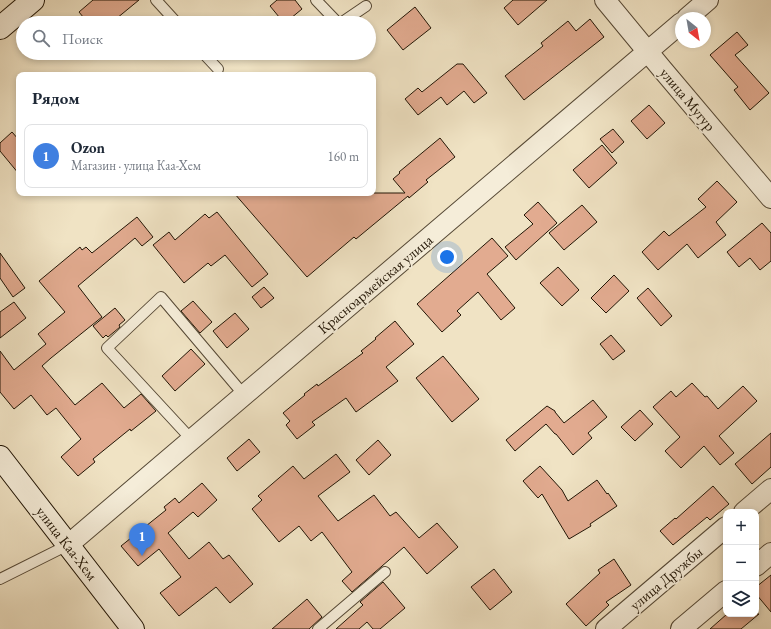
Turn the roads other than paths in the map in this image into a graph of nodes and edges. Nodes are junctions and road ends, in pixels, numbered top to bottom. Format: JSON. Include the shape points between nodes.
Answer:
{"nodes":[{"id":1,"x":33,"y":0,"type":"edge"},
{"id":2,"x":156,"y":0,"type":"edge"},
{"id":3,"x":316,"y":0,"type":"edge"},
{"id":4,"x":605,"y":0,"type":"edge"},
{"id":5,"x":708,"y":0,"type":"edge"},
{"id":6,"x":366,"y":6,"type":"dead end"},
{"id":7,"x":694,"y":12,"type":"edge"},
{"id":8,"x":171,"y":16,"type":"edge"},
{"id":9,"x":331,"y":16,"type":"edge"},
{"id":10,"x":351,"y":16,"type":"edge"},
{"id":11,"x":0,"y":28,"type":"edge"},
{"id":12,"x":675,"y":28,"type":"edge"},
{"id":13,"x":648,"y":52,"type":"junction"},
{"id":14,"x":210,"y":60,"type":"edge"},
{"id":15,"x":218,"y":69,"type":"dead end"},
{"id":16,"x":771,"y":198,"type":"edge"},
{"id":17,"x":244,"y":395,"type":"junction"},
{"id":18,"x":192,"y":440,"type":"junction"},
{"id":19,"x":0,"y":457,"type":"edge"},
{"id":20,"x":771,"y":489,"type":"edge"},
{"id":21,"x":748,"y":509,"type":"edge"},
{"id":22,"x":723,"y":531,"type":"edge"},
{"id":23,"x":68,"y":545,"type":"junction"},
{"id":24,"x":771,"y":553,"type":"edge"},
{"id":25,"x":759,"y":563,"type":"edge"},
{"id":26,"x":384,"y":572,"type":"dead end"},
{"id":27,"x":0,"y":578,"type":"edge"},
{"id":28,"x":723,"y":594,"type":"edge"},
{"id":29,"x":133,"y":629,"type":"edge"},
{"id":30,"x":318,"y":629,"type":"edge"},
{"id":31,"x":606,"y":629,"type":"edge"},
{"id":32,"x":681,"y":629,"type":"edge"}],
"edges":[{"from":1,"to":11,"type":"street"},
{"from":2,"to":8,"type":"lane"},
{"from":3,"to":9,"type":"lane"},
{"from":4,"to":13,"type":"street","name":"улица Мугур"},
{"from":5,"to":7,"type":"street"},
{"from":6,"to":10,"type":"lane"},
{"from":12,"to":13,"type":"street","name":"Красноармейская улица"},
{"from":13,"to":16,"type":"street","name":"улица Мугур"},
{"from":13,"to":17,"type":"street","name":"Красноармейская улица"},
{"from":14,"to":15,"type":"lane"},
{"from":17,"to":18,"type":"street","name":"Красноармейская улица"},
{"from":17,"to":18,"type":"lane","via":[[161,298],[107,348]]},
{"from":18,"to":23,"type":"street","name":"Красноармейская улица"},
{"from":19,"to":23,"type":"street","name":"улица Каа-Хем"},
{"from":20,"to":21,"type":"street"},
{"from":22,"to":31,"type":"street","name":"улица Дружбы"},
{"from":23,"to":27,"type":"lane"},
{"from":23,"to":29,"type":"street","name":"улица Каа-Хем"},
{"from":24,"to":25,"type":"street"},
{"from":26,"to":30,"type":"lane"},
{"from":28,"to":32,"type":"street"}]}
